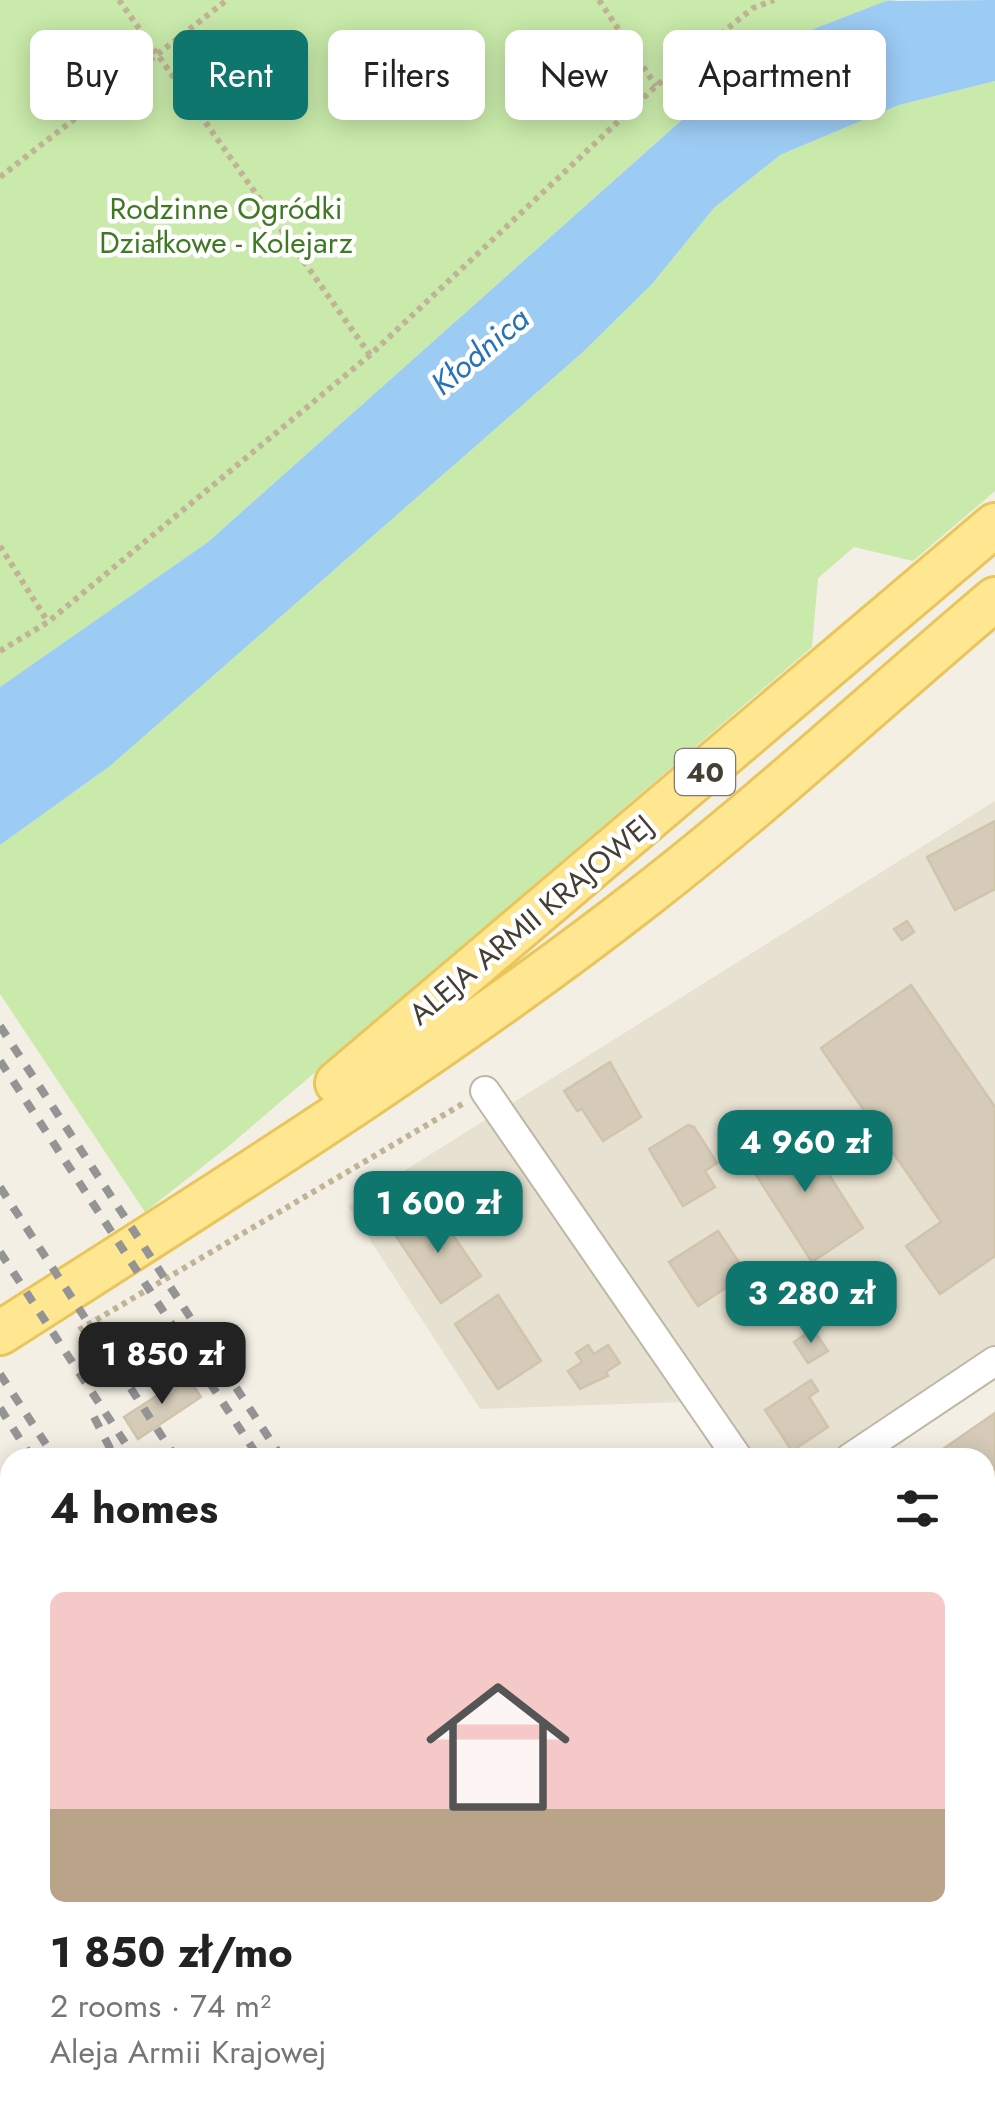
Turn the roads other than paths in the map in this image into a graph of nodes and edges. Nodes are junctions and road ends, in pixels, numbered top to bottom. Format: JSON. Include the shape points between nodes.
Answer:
{"nodes":[{"id":1,"x":995,"y":525,"type":"edge"},
{"id":2,"x":995,"y":599,"type":"edge"},
{"id":3,"x":484,"y":1091,"type":"road end"},
{"id":4,"x":156,"y":1233,"type":"junction"},
{"id":5,"x":0,"y":1333,"type":"edge"},
{"id":6,"x":995,"y":1361,"type":"edge"},
{"id":7,"x":731,"y":1448,"type":"edge"},
{"id":8,"x":865,"y":1448,"type":"edge"}],
"edges":[{"from":1,"to":4,"type":"main road","name":"ALEJA ARMII KRAJOWEJ","number":"40"},
{"from":2,"to":4,"type":"main road","name":"ALEJA ARMII KRAJOWEJ","number":"40","via":[[645,897]]},
{"from":3,"to":7,"type":"street"},
{"from":4,"to":5,"type":"main road","name":"ALEJA ARMII KRAJOWEJ","number":"40"},
{"from":6,"to":8,"type":"street"}]}
